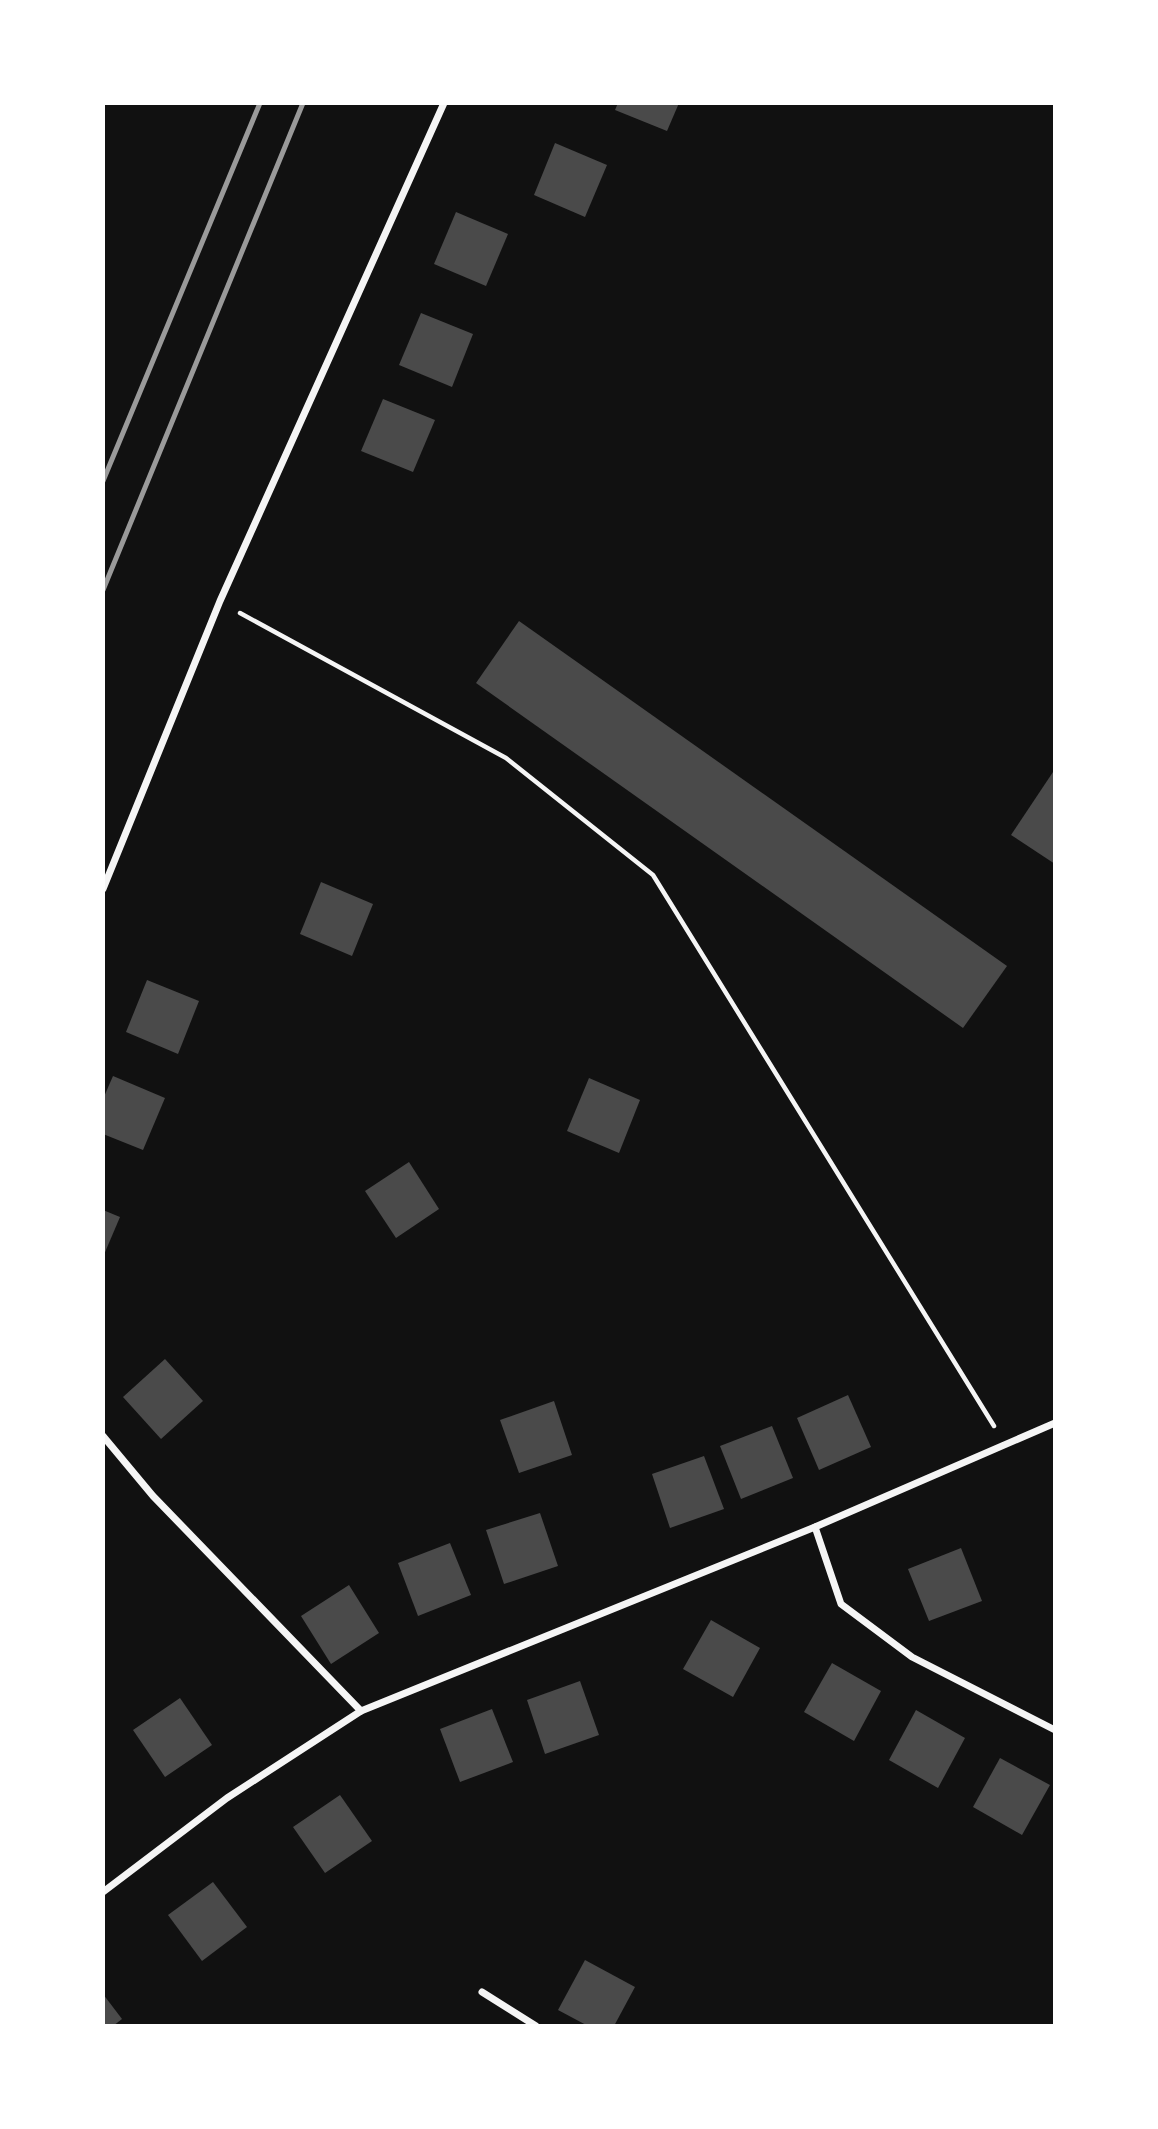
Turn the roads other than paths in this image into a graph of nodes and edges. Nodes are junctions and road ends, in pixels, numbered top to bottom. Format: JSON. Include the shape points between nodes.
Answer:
{"nodes":[{"id":1,"x":444,"y":103,"type":"edge"},
{"id":2,"x":103,"y":889,"type":"edge"},
{"id":3,"x":1055,"y":1423,"type":"edge"},
{"id":4,"x":103,"y":1436,"type":"edge"},
{"id":5,"x":815,"y":1527,"type":"junction"},
{"id":6,"x":361,"y":1711,"type":"junction"},
{"id":7,"x":1055,"y":1730,"type":"edge"},
{"id":8,"x":103,"y":1892,"type":"edge"},
{"id":9,"x":482,"y":1992,"type":"dead end"},
{"id":10,"x":536,"y":2026,"type":"edge"}],
"edges":[{"from":1,"to":2,"type":"street","via":[[220,601]]},
{"from":3,"to":5,"type":"street"},
{"from":4,"to":6,"type":"street","via":[[153,1496]]},
{"from":5,"to":6,"type":"street"},
{"from":5,"to":7,"type":"street","via":[[841,1604],[912,1657]]},
{"from":6,"to":8,"type":"street","via":[[227,1798]]},
{"from":9,"to":10,"type":"street"}]}
